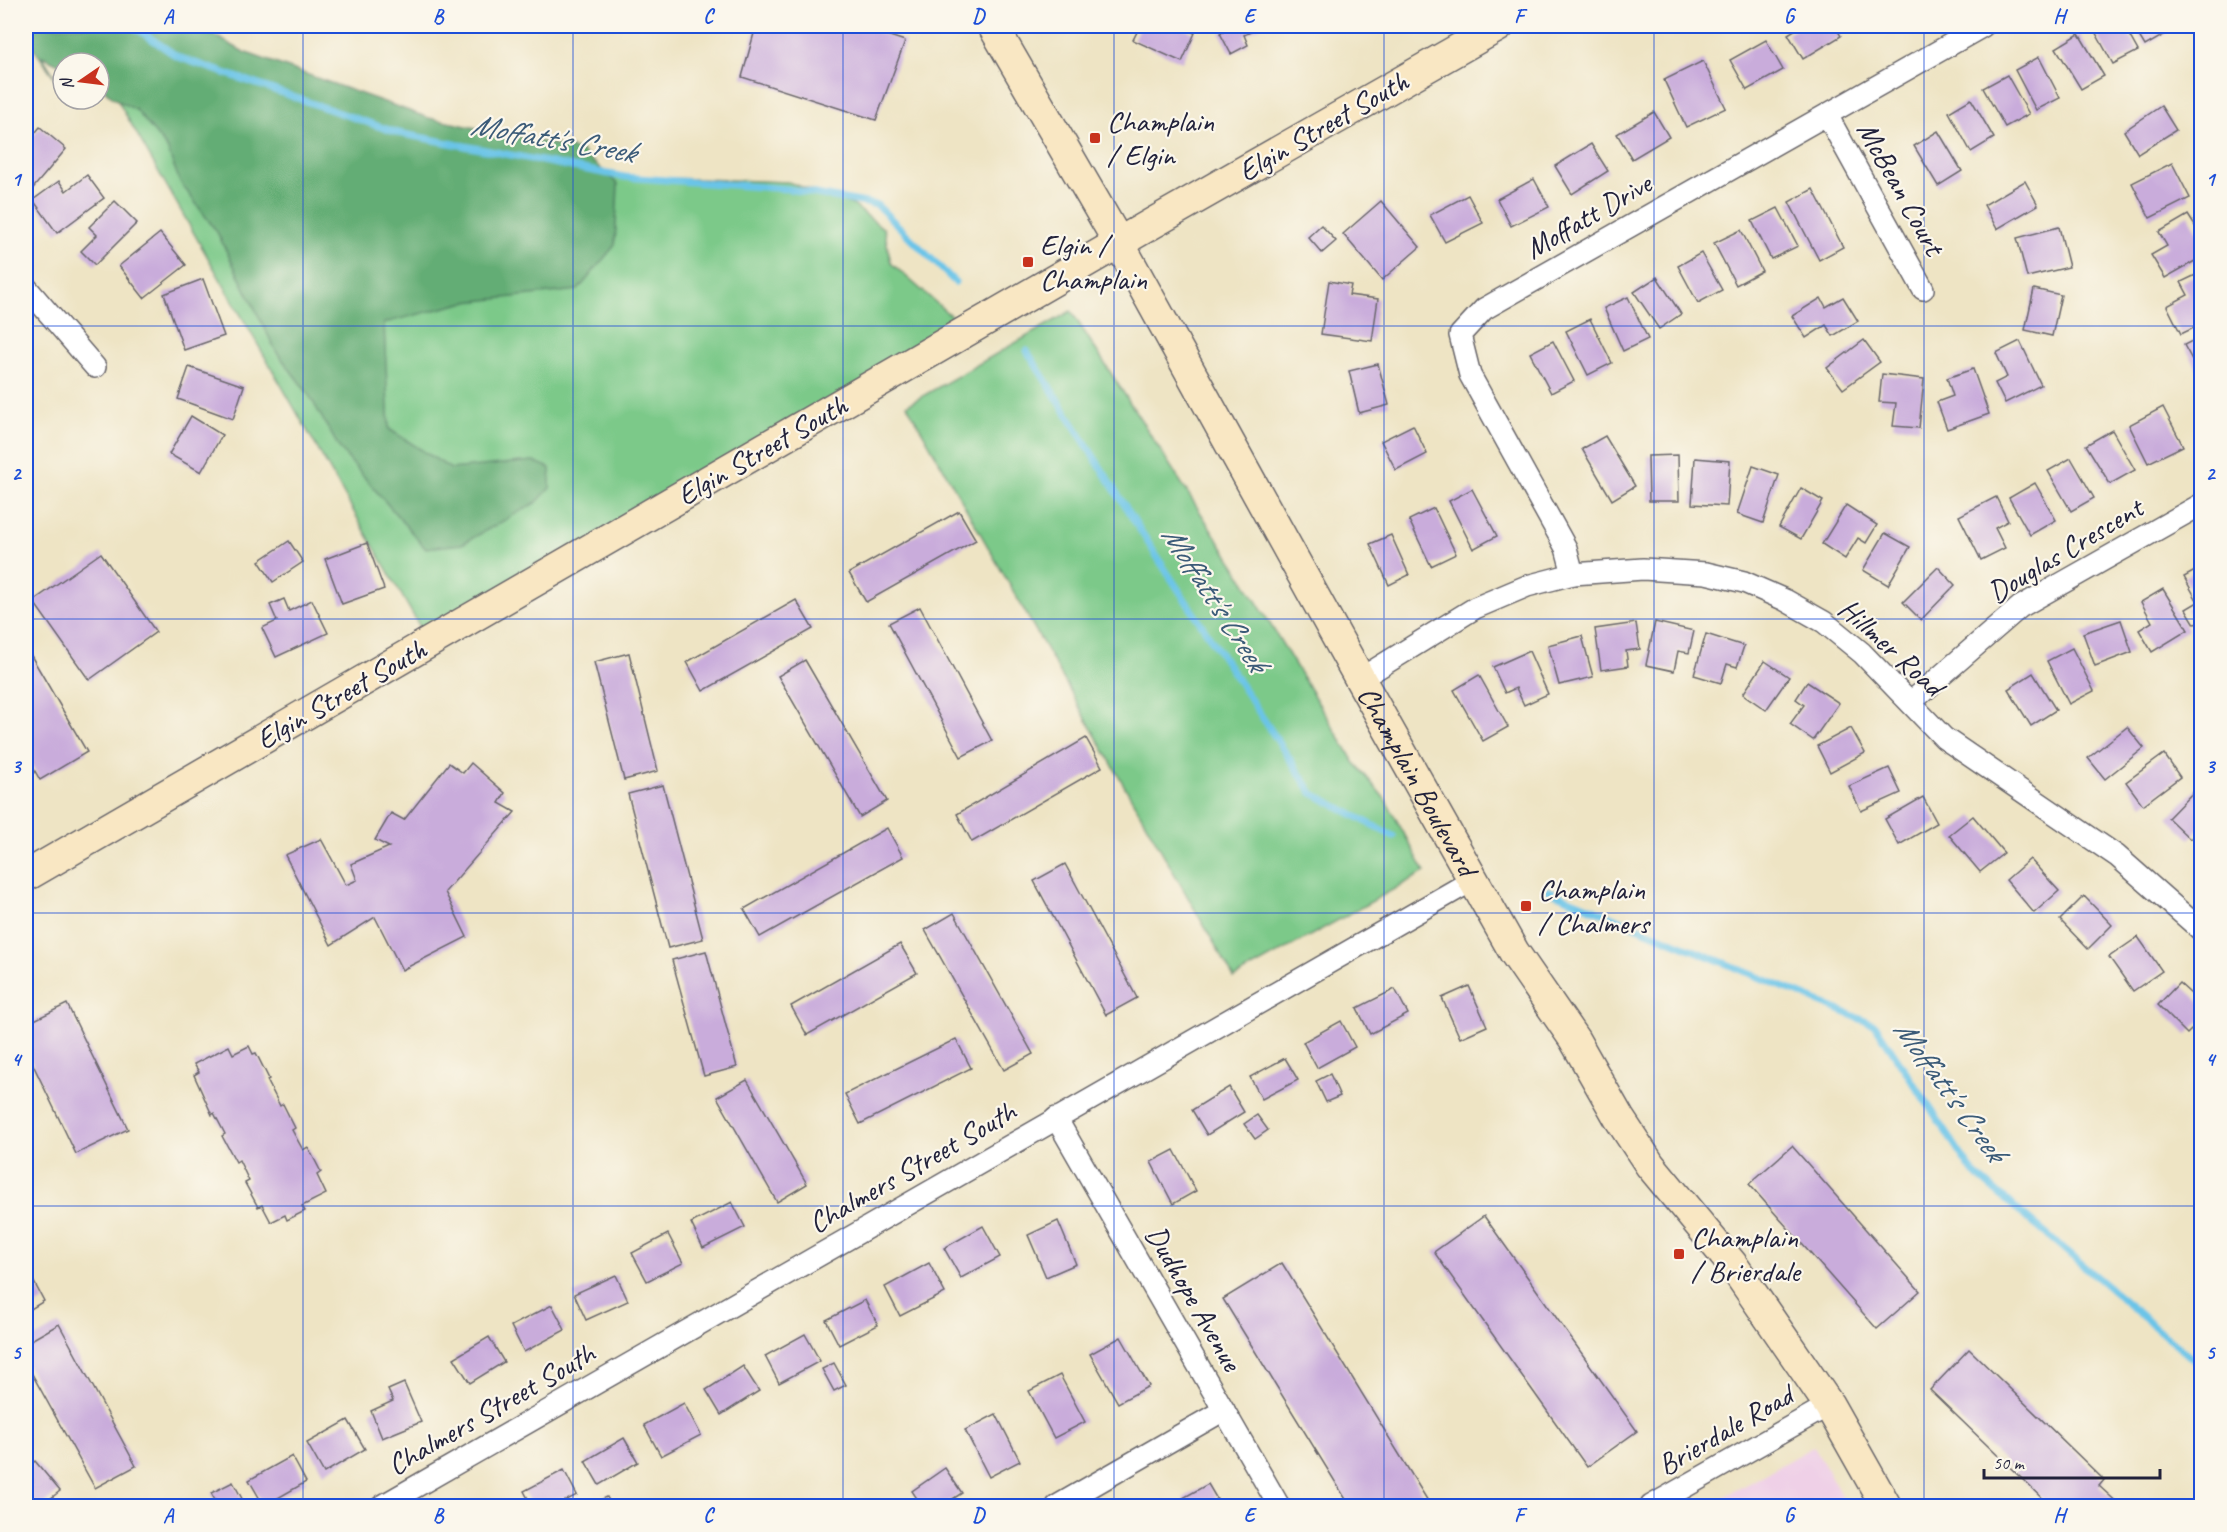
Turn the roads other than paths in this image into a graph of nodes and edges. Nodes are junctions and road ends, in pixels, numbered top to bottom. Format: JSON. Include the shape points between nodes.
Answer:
{"nodes":[{"id":1,"x":993,"y":26,"type":"edge"},
{"id":2,"x":1499,"y":26,"type":"edge"},
{"id":3,"x":1983,"y":26,"type":"edge"},
{"id":4,"x":1827,"y":115,"type":"junction"},
{"id":5,"x":1119,"y":243,"type":"junction"},
{"id":6,"x":26,"y":287,"type":"edge"},
{"id":7,"x":1923,"y":290,"type":"dead end"},
{"id":8,"x":95,"y":367,"type":"dead end"},
{"id":9,"x":2202,"y":504,"type":"edge"},
{"id":10,"x":1573,"y":574,"type":"junction"},
{"id":11,"x":1360,"y":679,"type":"junction"},
{"id":12,"x":1911,"y":702,"type":"junction"},
{"id":13,"x":26,"y":876,"type":"edge"},
{"id":14,"x":1473,"y":880,"type":"junction"},
{"id":15,"x":2199,"y":923,"type":"edge"},
{"id":16,"x":1056,"y":1118,"type":"junction"},
{"id":17,"x":1828,"y":1405,"type":"junction"},
{"id":18,"x":1224,"y":1410,"type":"junction"},
{"id":19,"x":382,"y":1506,"type":"edge"},
{"id":20,"x":1057,"y":1506,"type":"edge"},
{"id":21,"x":1279,"y":1506,"type":"edge"},
{"id":22,"x":1651,"y":1506,"type":"edge"},
{"id":23,"x":1886,"y":1506,"type":"edge"}],
"edges":[{"from":1,"to":5,"type":"street","name":"Champlain Boulevard"},
{"from":2,"to":5,"type":"street","name":"Elgin Street South"},
{"from":3,"to":4,"type":"street","name":"Moffatt Drive"},
{"from":4,"to":7,"type":"street","name":"McBean Court"},
{"from":4,"to":10,"type":"street","name":"Moffatt Drive","via":[[1484,309],[1460,335],[1470,375],[1566,548]]},
{"from":5,"to":11,"type":"street","name":"Champlain Boulevard"},
{"from":5,"to":13,"type":"street","name":"Elgin Street South"},
{"from":6,"to":8,"type":"street"},
{"from":9,"to":12,"type":"street","name":"Douglas Crescent","via":[[2020,607]]},
{"from":10,"to":11,"type":"street","name":"Hillmer Road","via":[[1527,586],[1475,608]]},
{"from":10,"to":12,"type":"street","name":"Hillmer Road","via":[[1643,569],[1707,573],[1744,582],[1824,622]]},
{"from":11,"to":14,"type":"street","name":"Champlain Boulevard"},
{"from":12,"to":15,"type":"street","name":"Hillmer Road","via":[[1944,738],[2117,856]]},
{"from":14,"to":16,"type":"street","name":"Chalmers Street South"},
{"from":14,"to":17,"type":"street","name":"Champlain Boulevard","via":[[1634,1141],[1732,1264]]},
{"from":16,"to":18,"type":"street","name":"Dudhope Avenue"},
{"from":16,"to":19,"type":"street","name":"Chalmers Street South"},
{"from":17,"to":22,"type":"street","name":"Brierdale Road"},
{"from":17,"to":23,"type":"street","name":"Champlain Boulevard"},
{"from":18,"to":20,"type":"street"},
{"from":18,"to":21,"type":"street","name":"Dudhope Avenue"}]}
